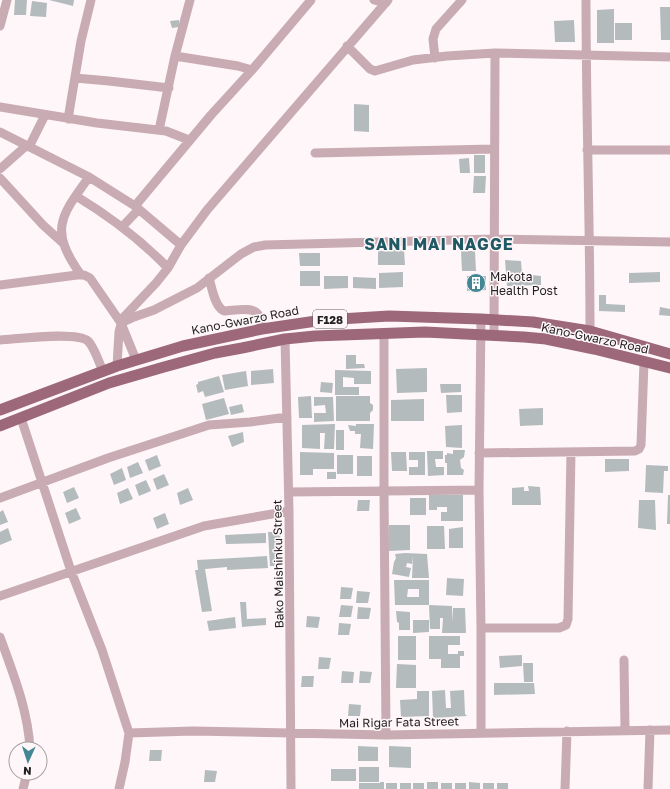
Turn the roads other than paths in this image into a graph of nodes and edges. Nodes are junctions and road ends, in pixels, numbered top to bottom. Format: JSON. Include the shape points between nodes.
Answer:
{"nodes":[{"id":1,"x":7,"y":0,"type":"edge"},
{"id":2,"x":91,"y":0,"type":"edge"},
{"id":3,"x":190,"y":0,"type":"edge"},
{"id":4,"x":311,"y":0,"type":"edge"},
{"id":5,"x":374,"y":0,"type":"edge"},
{"id":6,"x":462,"y":0,"type":"edge"},
{"id":7,"x":586,"y":0,"type":"edge"},
{"id":8,"x":387,"y":1,"type":"edge"},
{"id":9,"x":0,"y":26,"type":"edge"},
{"id":10,"x":347,"y":46,"type":"junction"},
{"id":11,"x":495,"y":53,"type":"junction"},
{"id":12,"x":175,"y":56,"type":"junction"},
{"id":13,"x":586,"y":56,"type":"junction"},
{"id":14,"x":670,"y":57,"type":"edge"},
{"id":15,"x":435,"y":58,"type":"junction"},
{"id":16,"x":252,"y":70,"type":"junction"},
{"id":17,"x":75,"y":78,"type":"junction"},
{"id":18,"x":169,"y":88,"type":"junction"},
{"id":19,"x":0,"y":107,"type":"edge"},
{"id":20,"x":45,"y":115,"type":"junction"},
{"id":21,"x":68,"y":119,"type":"junction"},
{"id":22,"x":159,"y":130,"type":"junction"},
{"id":23,"x":0,"y":132,"type":"edge"},
{"id":24,"x":190,"y":140,"type":"junction"},
{"id":25,"x":28,"y":146,"type":"junction"},
{"id":26,"x":494,"y":149,"type":"junction"},
{"id":27,"x":587,"y":150,"type":"junction"},
{"id":28,"x":670,"y":150,"type":"edge"},
{"id":29,"x":315,"y":153,"type":"dead end"},
{"id":30,"x":0,"y":169,"type":"edge"},
{"id":31,"x":89,"y":177,"type":"junction"},
{"id":32,"x":0,"y":178,"type":"edge"},
{"id":33,"x":76,"y":196,"type":"junction"},
{"id":34,"x":137,"y":207,"type":"junction"},
{"id":35,"x":122,"y":227,"type":"junction"},
{"id":36,"x":494,"y":239,"type":"junction"},
{"id":37,"x":590,"y":241,"type":"junction"},
{"id":38,"x":670,"y":242,"type":"edge"},
{"id":39,"x":64,"y":244,"type":"junction"},
{"id":40,"x":181,"y":245,"type":"junction"},
{"id":41,"x":168,"y":268,"type":"junction"},
{"id":42,"x":81,"y":275,"type":"junction"},
{"id":43,"x":209,"y":278,"type":"junction"},
{"id":44,"x":0,"y":285,"type":"edge"},
{"id":45,"x":481,"y":318,"type":"junction"},
{"id":46,"x":494,"y":320,"type":"junction"},
{"id":47,"x":121,"y":323,"type":"junction"},
{"id":48,"x":262,"y":329,"type":"junction"},
{"id":49,"x":590,"y":331,"type":"junction"},
{"id":50,"x":384,"y":334,"type":"junction"},
{"id":51,"x":480,"y":334,"type":"junction"},
{"id":52,"x":494,"y":335,"type":"junction"},
{"id":53,"x":285,"y":339,"type":"junction"},
{"id":54,"x":0,"y":340,"type":"edge"},
{"id":55,"x":670,"y":354,"type":"edge"},
{"id":56,"x":136,"y":360,"type":"junction"},
{"id":57,"x":644,"y":362,"type":"junction"},
{"id":58,"x":117,"y":366,"type":"junction"},
{"id":59,"x":670,"y":368,"type":"edge"},
{"id":60,"x":103,"y":372,"type":"junction"},
{"id":61,"x":0,"y":410,"type":"edge"},
{"id":62,"x":286,"y":417,"type":"junction"},
{"id":63,"x":21,"y":418,"type":"junction"},
{"id":64,"x":0,"y":426,"type":"edge"},
{"id":65,"x":571,"y":452,"type":"junction"},
{"id":66,"x":479,"y":453,"type":"junction"},
{"id":67,"x":42,"y":482,"type":"junction"},
{"id":68,"x":384,"y":490,"type":"junction"},
{"id":69,"x":478,"y":490,"type":"junction"},
{"id":70,"x":289,"y":492,"type":"junction"},
{"id":71,"x":0,"y":498,"type":"edge"},
{"id":72,"x":289,"y":511,"type":"junction"},
{"id":73,"x":71,"y":571,"type":"junction"},
{"id":74,"x":0,"y":596,"type":"edge"},
{"id":75,"x":481,"y":628,"type":"junction"},
{"id":76,"x":0,"y":636,"type":"edge"},
{"id":77,"x":624,"y":660,"type":"dead end"},
{"id":78,"x":625,"y":730,"type":"junction"},
{"id":79,"x":650,"y":730,"type":"junction"},
{"id":80,"x":670,"y":730,"type":"edge"},
{"id":81,"x":567,"y":731,"type":"junction"},
{"id":82,"x":128,"y":733,"type":"junction"},
{"id":83,"x":481,"y":733,"type":"junction"},
{"id":84,"x":292,"y":734,"type":"junction"},
{"id":85,"x":386,"y":735,"type":"junction"},
{"id":86,"x":29,"y":741,"type":"edge"},
{"id":87,"x":118,"y":789,"type":"edge"},
{"id":88,"x":291,"y":789,"type":"edge"},
{"id":89,"x":565,"y":789,"type":"edge"},
{"id":90,"x":648,"y":789,"type":"edge"}],
"edges":[{"from":1,"to":9,"type":"street"},
{"from":2,"to":17,"type":"street","via":[[80,41]]},
{"from":3,"to":12,"type":"street"},
{"from":4,"to":16,"type":"street"},
{"from":5,"to":8,"type":"street"},
{"from":6,"to":15,"type":"street","via":[[436,29],[433,39]]},
{"from":7,"to":13,"type":"street"},
{"from":8,"to":10,"type":"street"},
{"from":10,"to":15,"type":"street","via":[[375,71],[413,60]]},
{"from":10,"to":40,"type":"street","via":[[207,210]]},
{"from":11,"to":13,"type":"street"},
{"from":11,"to":15,"type":"street"},
{"from":11,"to":26,"type":"street"},
{"from":12,"to":16,"type":"street"},
{"from":12,"to":18,"type":"street"},
{"from":13,"to":14,"type":"street"},
{"from":13,"to":27,"type":"street"},
{"from":16,"to":24,"type":"street"},
{"from":17,"to":18,"type":"street"},
{"from":17,"to":21,"type":"street"},
{"from":18,"to":22,"type":"street"},
{"from":19,"to":20,"type":"street"},
{"from":20,"to":21,"type":"street"},
{"from":20,"to":25,"type":"street"},
{"from":21,"to":22,"type":"street"},
{"from":22,"to":24,"type":"street"},
{"from":23,"to":25,"type":"street"},
{"from":24,"to":34,"type":"street"},
{"from":25,"to":30,"type":"street"},
{"from":25,"to":31,"type":"street"},
{"from":26,"to":29,"type":"street"},
{"from":26,"to":36,"type":"street"},
{"from":27,"to":28,"type":"street"},
{"from":27,"to":37,"type":"street"},
{"from":31,"to":33,"type":"street"},
{"from":31,"to":34,"type":"street"},
{"from":32,"to":39,"type":"street"},
{"from":33,"to":35,"type":"street"},
{"from":33,"to":39,"type":"street","via":[[62,221]]},
{"from":34,"to":35,"type":"street"},
{"from":34,"to":40,"type":"street"},
{"from":35,"to":41,"type":"street"},
{"from":36,"to":37,"type":"street"},
{"from":36,"to":43,"type":"street","via":[[265,245],[240,254]]},
{"from":36,"to":46,"type":"street"},
{"from":37,"to":38,"type":"street"},
{"from":37,"to":49,"type":"street"},
{"from":39,"to":42,"type":"street"},
{"from":40,"to":41,"type":"street"},
{"from":41,"to":47,"type":"street"},
{"from":42,"to":44,"type":"street"},
{"from":42,"to":47,"type":"street","via":[[90,278]]},
{"from":43,"to":47,"type":"street","via":[[197,288],[154,310]]},
{"from":43,"to":48,"type":"street","via":[[220,309],[256,311]]},
{"from":45,"to":46,"type":"main road","name":"Kano-Gwarzo Road","number":"F128"},
{"from":45,"to":48,"type":"main road","name":"Kano-Gwarzo Road","number":"F128","via":[[351,317]]},
{"from":45,"to":51,"type":"street"},
{"from":46,"to":49,"type":"main road","name":"Kano-Gwarzo Road","number":"F128"},
{"from":46,"to":52,"type":"street"},
{"from":47,"to":56,"type":"street"},
{"from":47,"to":58,"type":"street"},
{"from":48,"to":56,"type":"main road","name":"Kano-Gwarzo Road","number":"F128","via":[[182,346]]},
{"from":49,"to":55,"type":"main road","name":"Kano-Gwarzo Road","number":"F128"},
{"from":50,"to":51,"type":"main road","name":"Kano-Gwarzo Road","number":"F128"},
{"from":50,"to":53,"type":"main road","name":"Kano-Gwarzo Road","number":"F128"},
{"from":50,"to":68,"type":"street"},
{"from":51,"to":52,"type":"main road","name":"Kano-Gwarzo Road","number":"F128"},
{"from":51,"to":66,"type":"street"},
{"from":52,"to":57,"type":"main road","name":"Kano-Gwarzo Road","number":"F128","via":[[546,340]]},
{"from":53,"to":62,"type":"street","name":"Bako Maishinku Street"},
{"from":53,"to":63,"type":"main road","name":"Kano-Gwarzo Road","number":"F128","via":[[216,353],[108,383]]},
{"from":54,"to":60,"type":"street","via":[[62,336],[81,338],[90,343]]},
{"from":56,"to":58,"type":"main road","name":"Kano-Gwarzo Road","number":"F128"},
{"from":57,"to":59,"type":"main road","name":"Kano-Gwarzo Road","number":"F128"},
{"from":57,"to":65,"type":"street","via":[[639,449]]},
{"from":58,"to":60,"type":"main road","name":"Kano-Gwarzo Road","number":"F128"},
{"from":60,"to":61,"type":"main road","name":"Kano-Gwarzo Road","number":"F128"},
{"from":62,"to":67,"type":"street","via":[[209,425]]},
{"from":62,"to":70,"type":"street","name":"Bako Maishinku Street"},
{"from":63,"to":64,"type":"main road","name":"Kano-Gwarzo Road","number":"F128"},
{"from":63,"to":67,"type":"street"},
{"from":65,"to":66,"type":"street"},
{"from":65,"to":75,"type":"street","via":[[566,625],[559,628]]},
{"from":66,"to":69,"type":"street"},
{"from":67,"to":71,"type":"street"},
{"from":67,"to":73,"type":"street"},
{"from":68,"to":69,"type":"street"},
{"from":68,"to":70,"type":"street"},
{"from":68,"to":85,"type":"street"},
{"from":69,"to":75,"type":"street"},
{"from":70,"to":72,"type":"street","name":"Bako Maishinku Street"},
{"from":72,"to":73,"type":"street","via":[[204,526]]},
{"from":72,"to":84,"type":"street","name":"Bako Maishinku Street"},
{"from":73,"to":74,"type":"street"},
{"from":73,"to":82,"type":"street","via":[[102,650]]},
{"from":75,"to":83,"type":"street"},
{"from":76,"to":86,"type":"street","via":[[20,692]]},
{"from":77,"to":78,"type":"street"},
{"from":78,"to":79,"type":"street","name":"Mai Rigar Fata Street"},
{"from":78,"to":81,"type":"street","name":"Mai Rigar Fata Street"},
{"from":79,"to":80,"type":"street","name":"Mai Rigar Fata Street"},
{"from":79,"to":90,"type":"street"},
{"from":81,"to":83,"type":"street","name":"Mai Rigar Fata Street"},
{"from":81,"to":89,"type":"street"},
{"from":82,"to":84,"type":"street","name":"Mai Rigar Fata Street","via":[[193,731]]},
{"from":82,"to":87,"type":"street","via":[[125,762]]},
{"from":83,"to":85,"type":"street","name":"Mai Rigar Fata Street"},
{"from":84,"to":85,"type":"street","name":"Mai Rigar Fata Street"},
{"from":84,"to":88,"type":"street","name":"Bako Maishinku Street"}]}
